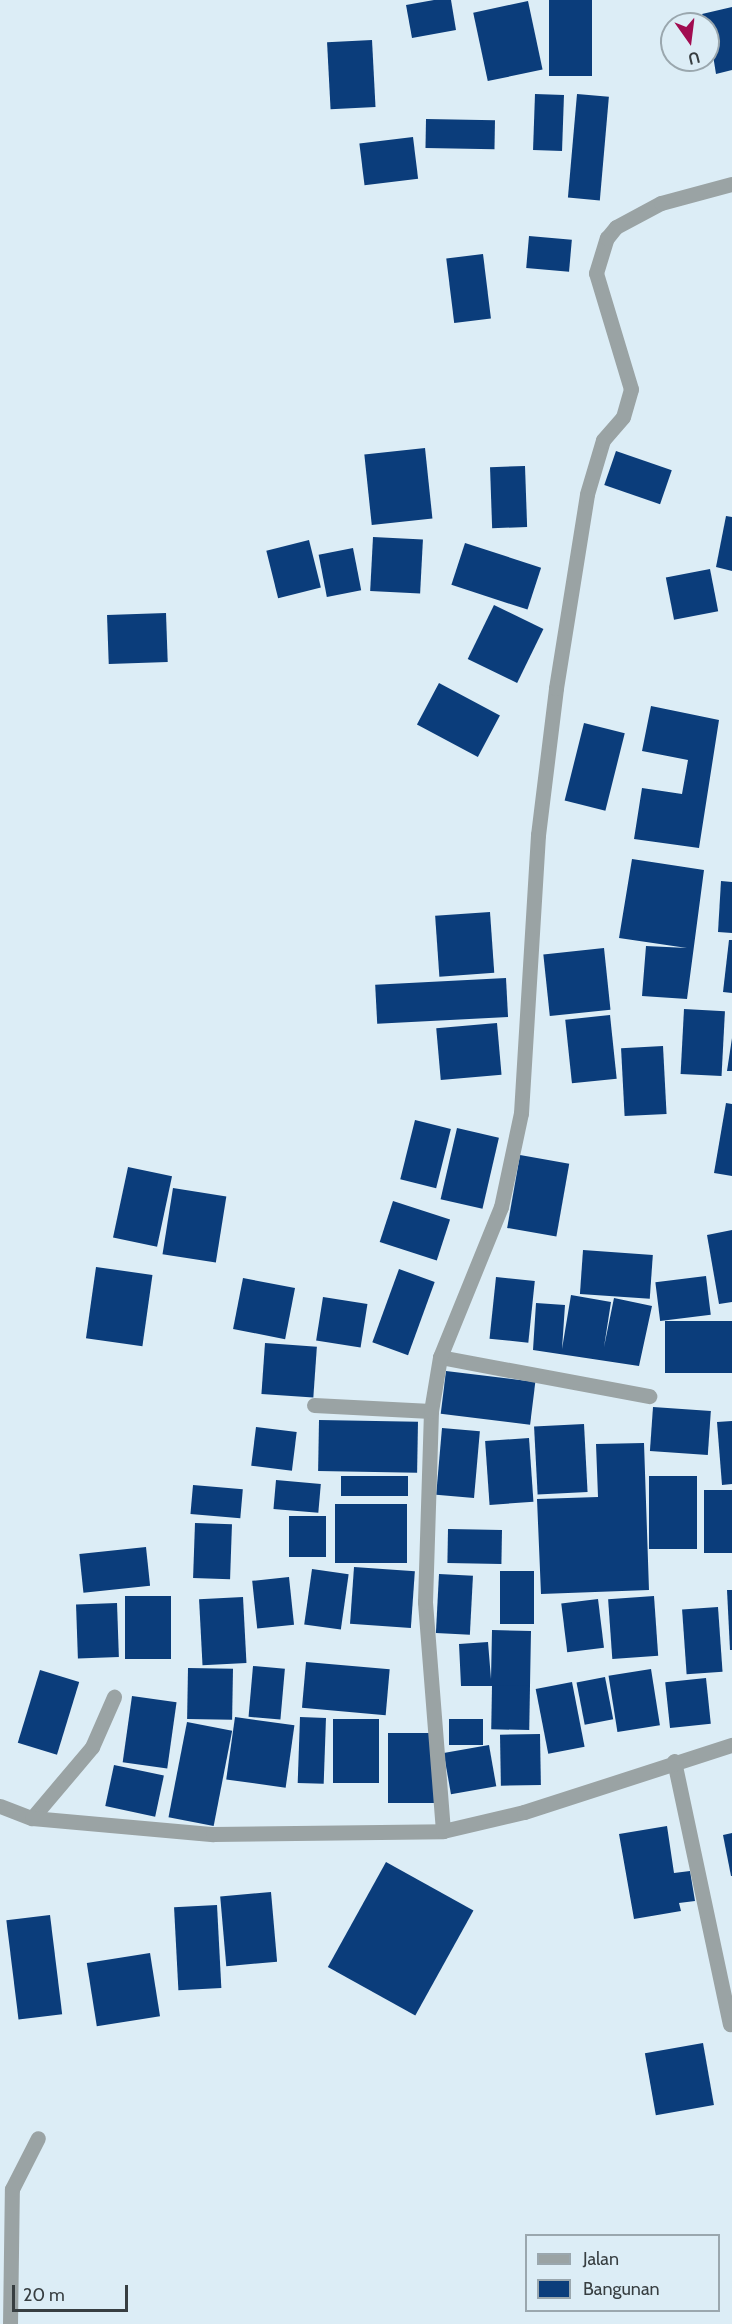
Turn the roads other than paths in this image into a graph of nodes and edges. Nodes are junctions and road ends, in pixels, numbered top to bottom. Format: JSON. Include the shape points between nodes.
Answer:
{"nodes":[{"id":1,"x":732,"y":184,"type":"edge"},
{"id":2,"x":440,"y":1357,"type":"junction"},
{"id":3,"x":649,"y":1396,"type":"dead end"},
{"id":4,"x":314,"y":1405,"type":"dead end"},
{"id":5,"x":431,"y":1411,"type":"junction"},
{"id":6,"x":114,"y":1697,"type":"dead end"},
{"id":7,"x":732,"y":1745,"type":"edge"},
{"id":8,"x":674,"y":1761,"type":"junction"},
{"id":9,"x":0,"y":1806,"type":"edge"},
{"id":10,"x":32,"y":1818,"type":"junction"},
{"id":11,"x":443,"y":1831,"type":"junction"},
{"id":12,"x":730,"y":2024,"type":"dead end"},
{"id":13,"x":38,"y":2139,"type":"dead end"},
{"id":14,"x":10,"y":2324,"type":"edge"}],
"edges":[{"from":1,"to":2,"type":"street","via":[[662,203],[616,226],[607,238],[596,273],[630,389],[623,417],[603,440],[587,494],[556,688],[538,835],[521,1113],[501,1207]]},
{"from":2,"to":3,"type":"street"},
{"from":2,"to":5,"type":"street"},
{"from":4,"to":5,"type":"street"},
{"from":5,"to":11,"type":"street","via":[[425,1602]]},
{"from":6,"to":10,"type":"street","via":[[92,1747]]},
{"from":7,"to":8,"type":"street"},
{"from":8,"to":11,"type":"street","via":[[524,1812]]},
{"from":8,"to":12,"type":"street"},
{"from":9,"to":10,"type":"street"},
{"from":10,"to":11,"type":"street","via":[[213,1834]]},
{"from":13,"to":14,"type":"street","via":[[12,2189]]}]}
